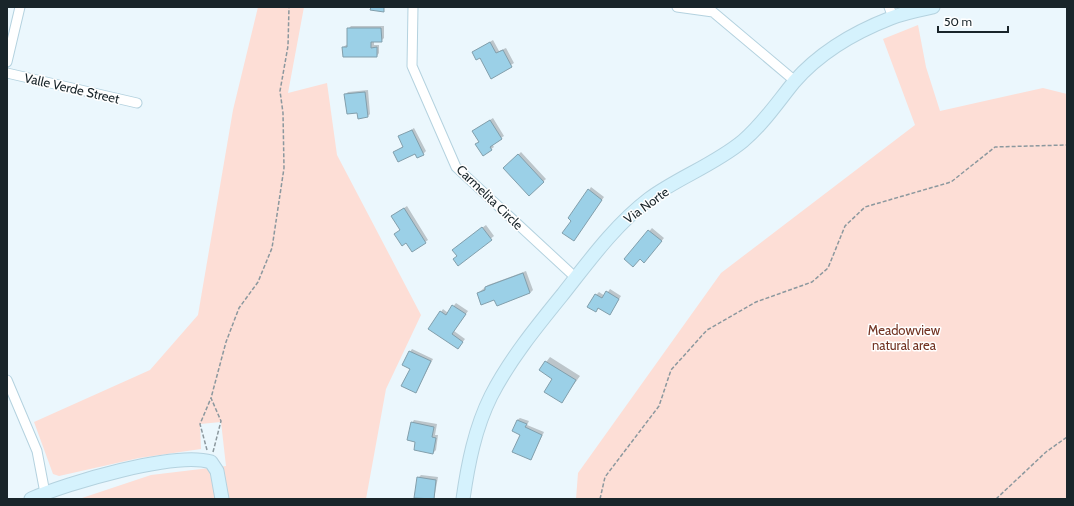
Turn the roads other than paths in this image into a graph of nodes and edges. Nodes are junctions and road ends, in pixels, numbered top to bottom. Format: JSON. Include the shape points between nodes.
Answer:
{"nodes":[{"id":1,"x":20,"y":7,"type":"edge"},
{"id":2,"x":413,"y":7,"type":"edge"},
{"id":3,"x":677,"y":7,"type":"edge"},
{"id":4,"x":933,"y":7,"type":"edge"},
{"id":5,"x":891,"y":12,"type":"edge"},
{"id":6,"x":7,"y":62,"type":"edge"},
{"id":7,"x":7,"y":74,"type":"edge"},
{"id":8,"x":795,"y":81,"type":"junction"},
{"id":9,"x":136,"y":103,"type":"dead end"},
{"id":10,"x":576,"y":278,"type":"junction"},
{"id":11,"x":7,"y":380,"type":"edge"},
{"id":12,"x":45,"y":493,"type":"junction"},
{"id":13,"x":31,"y":499,"type":"edge"},
{"id":14,"x":222,"y":499,"type":"edge"},
{"id":15,"x":464,"y":499,"type":"edge"}],
"edges":[{"from":1,"to":6,"type":"street"},
{"from":2,"to":10,"type":"street","name":"Carmelita Circle","via":[[412,66],[456,167]]},
{"from":3,"to":8,"type":"street","via":[[713,12]]},
{"from":4,"to":5,"type":"street","name":"Via Norte"},
{"from":5,"to":8,"type":"street","name":"Via Norte","via":[[847,38]]},
{"from":7,"to":9,"type":"street","name":"Valle Verde Street"},
{"from":8,"to":10,"type":"street","name":"Via Norte","via":[[771,113],[742,141],[650,198],[621,222]]},
{"from":10,"to":15,"type":"street","name":"Via Norte","via":[[535,329],[491,396],[467,467]]},
{"from":11,"to":12,"type":"street","via":[[37,451]]},
{"from":12,"to":13,"type":"street"},
{"from":12,"to":14,"type":"street","via":[[120,471],[202,459],[211,462],[217,471]]}]}
